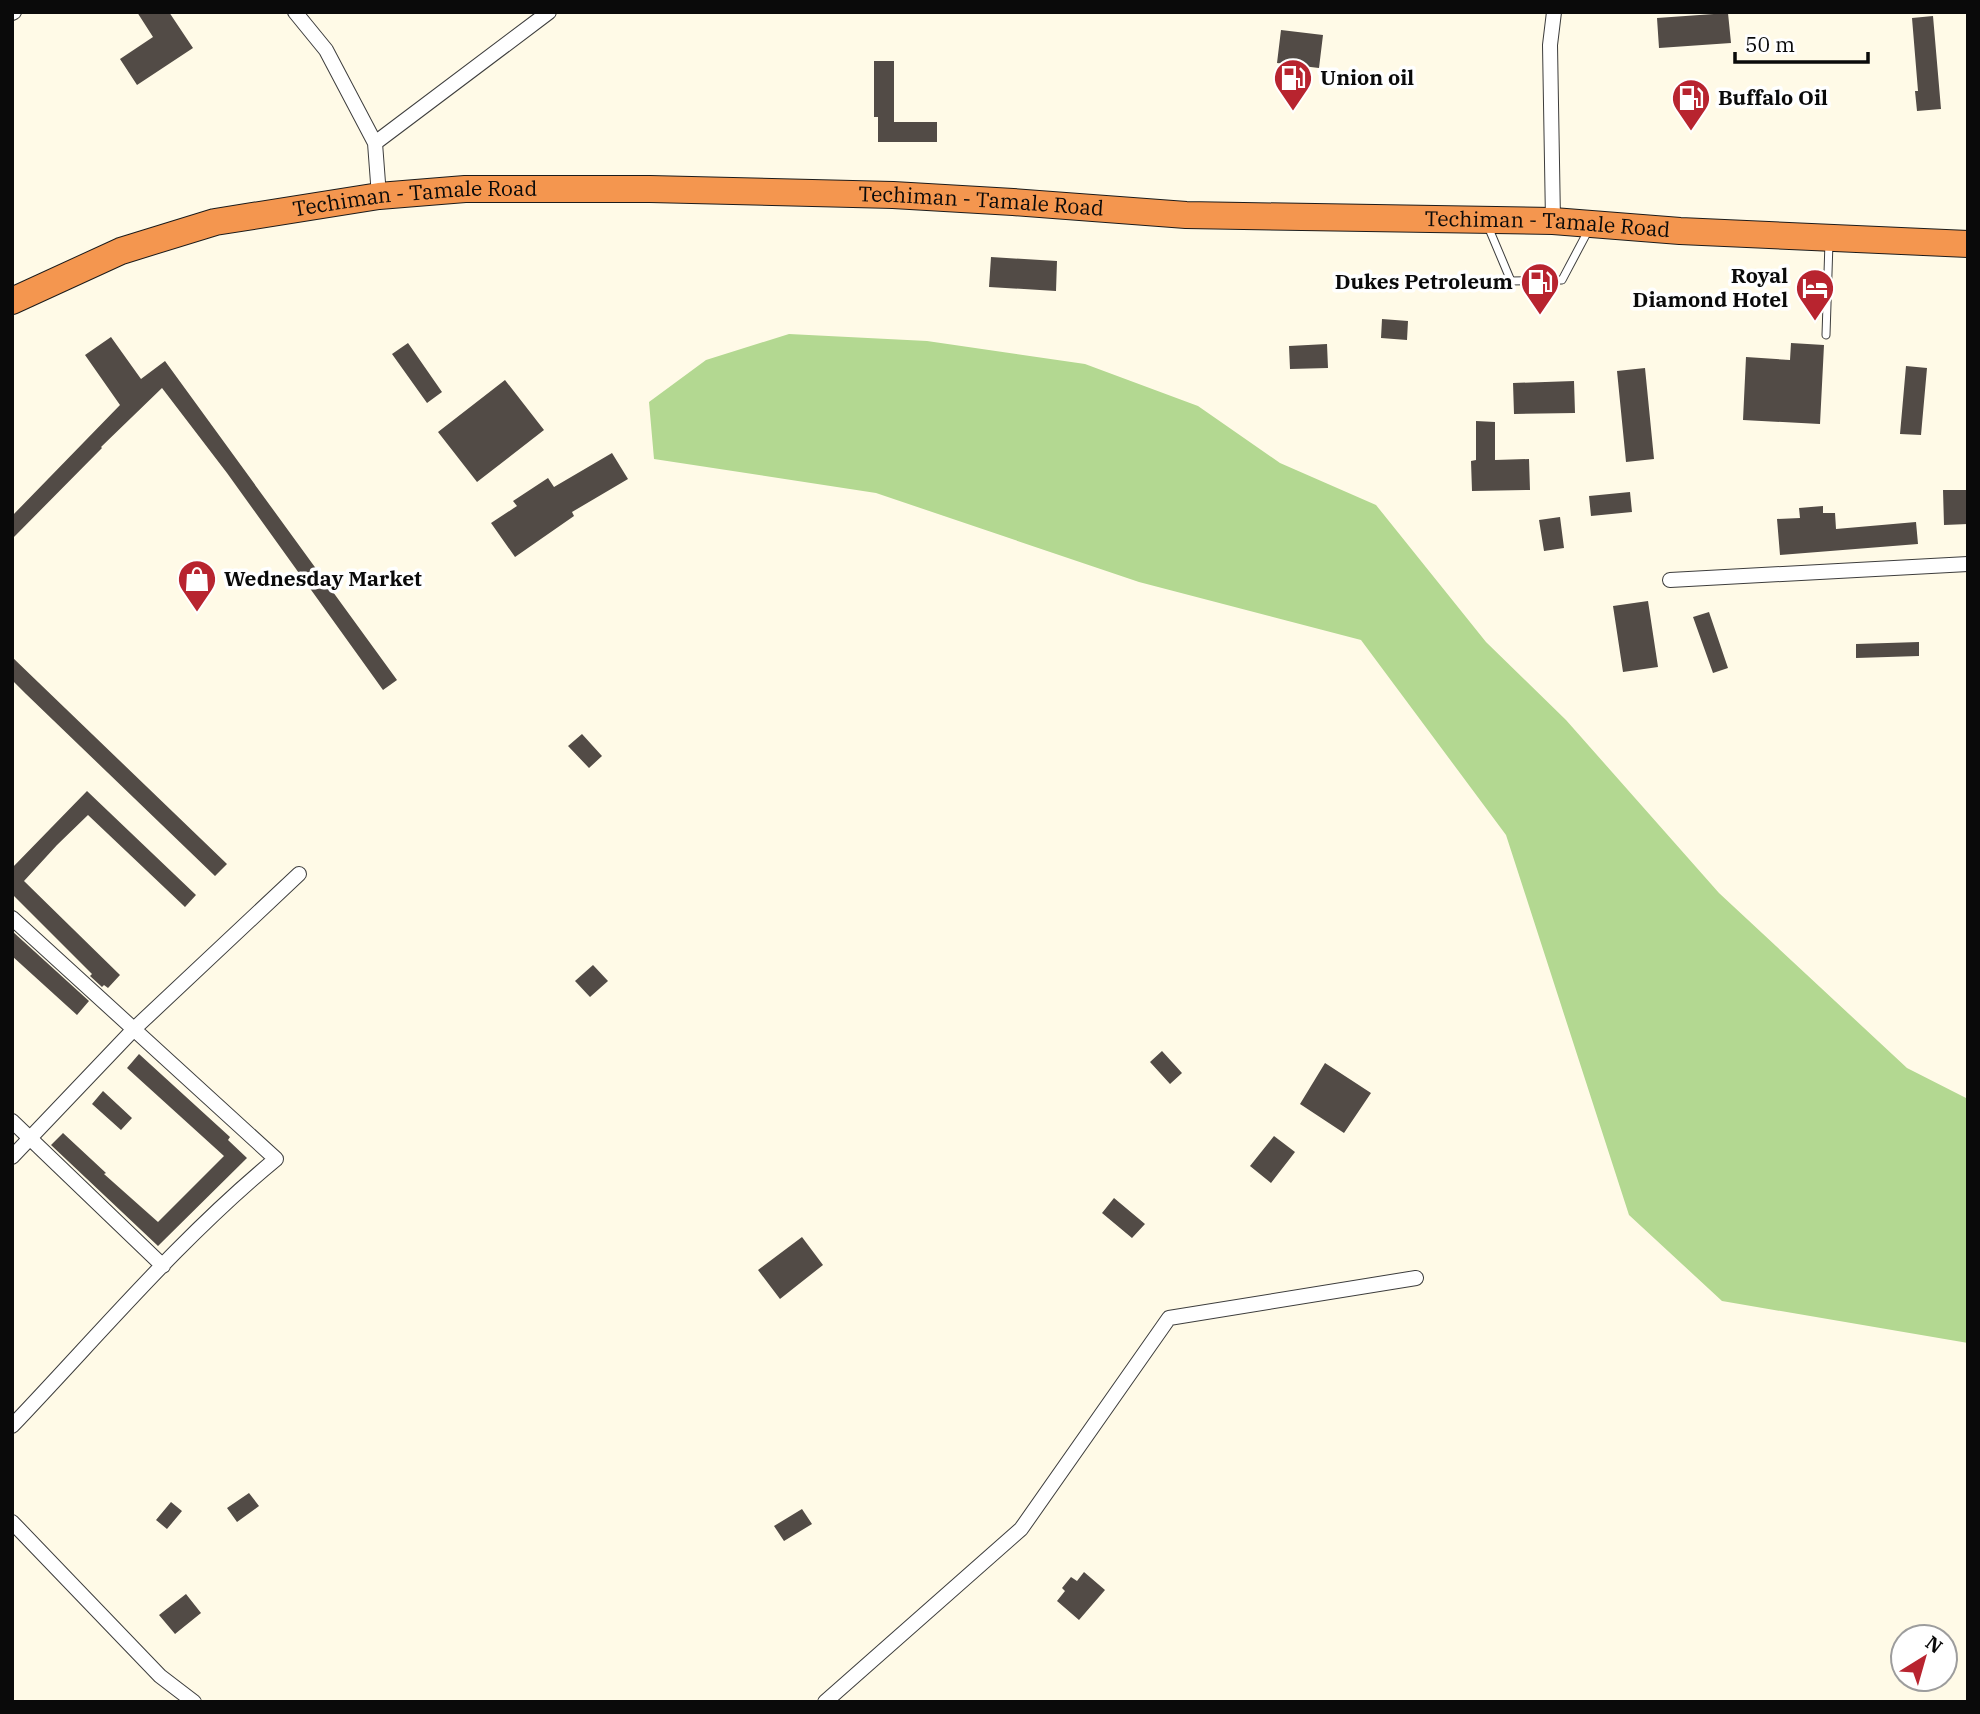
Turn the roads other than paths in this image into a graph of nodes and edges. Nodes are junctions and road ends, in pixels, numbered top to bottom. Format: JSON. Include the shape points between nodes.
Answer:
{"nodes":[{"id":1,"x":295,"y":12,"type":"edge"},
{"id":2,"x":549,"y":12,"type":"edge"},
{"id":3,"x":1554,"y":12,"type":"edge"},
{"id":4,"x":375,"y":142,"type":"junction"},
{"id":5,"x":379,"y":196,"type":"junction"},
{"id":6,"x":1485,"y":220,"type":"junction"},
{"id":7,"x":1553,"y":221,"type":"junction"},
{"id":8,"x":1591,"y":225,"type":"junction"},
{"id":9,"x":1829,"y":238,"type":"junction"},
{"id":10,"x":1968,"y":244,"type":"edge"},
{"id":11,"x":12,"y":300,"type":"edge"},
{"id":12,"x":1826,"y":335,"type":"dead end"},
{"id":13,"x":1968,"y":564,"type":"edge"},
{"id":14,"x":1670,"y":580,"type":"dead end"},
{"id":15,"x":299,"y":874,"type":"dead end"},
{"id":16,"x":12,"y":918,"type":"edge"},
{"id":17,"x":134,"y":1029,"type":"junction"},
{"id":18,"x":12,"y":1121,"type":"edge"},
{"id":19,"x":31,"y":1138,"type":"junction"},
{"id":20,"x":12,"y":1157,"type":"edge"},
{"id":21,"x":163,"y":1265,"type":"junction"},
{"id":22,"x":1416,"y":1278,"type":"dead end"},
{"id":23,"x":12,"y":1426,"type":"edge"},
{"id":24,"x":13,"y":1523,"type":"edge"},
{"id":25,"x":194,"y":1702,"type":"edge"},
{"id":26,"x":825,"y":1702,"type":"edge"}],
"edges":[{"from":1,"to":4,"type":"street","via":[[326,50]]},
{"from":2,"to":4,"type":"street"},
{"from":3,"to":7,"type":"street","via":[[1550,45]]},
{"from":4,"to":5,"type":"street"},
{"from":5,"to":6,"type":"highway","name":"Techiman - Tamale Road","via":[[466,189],[753,191],[1186,215]]},
{"from":5,"to":11,"type":"highway","name":"Techiman - Tamale Road","via":[[205,225],[121,251]]},
{"from":6,"to":7,"type":"highway","name":"Techiman - Tamale Road"},
{"from":6,"to":8,"type":"lane","via":[[1511,281],[1562,280]]},
{"from":7,"to":8,"type":"highway","name":"Techiman - Tamale Road"},
{"from":8,"to":9,"type":"highway","name":"Techiman - Tamale Road"},
{"from":9,"to":10,"type":"highway","name":"Techiman - Tamale Road"},
{"from":9,"to":12,"type":"lane"},
{"from":13,"to":14,"type":"street"},
{"from":15,"to":17,"type":"street"},
{"from":16,"to":17,"type":"street"},
{"from":17,"to":19,"type":"street"},
{"from":17,"to":21,"type":"street","via":[[276,1159]]},
{"from":18,"to":19,"type":"street"},
{"from":19,"to":20,"type":"street"},
{"from":19,"to":21,"type":"street"},
{"from":21,"to":23,"type":"street"},
{"from":22,"to":26,"type":"street","via":[[1169,1318],[1021,1529]]},
{"from":24,"to":25,"type":"street","via":[[160,1676]]}]}
